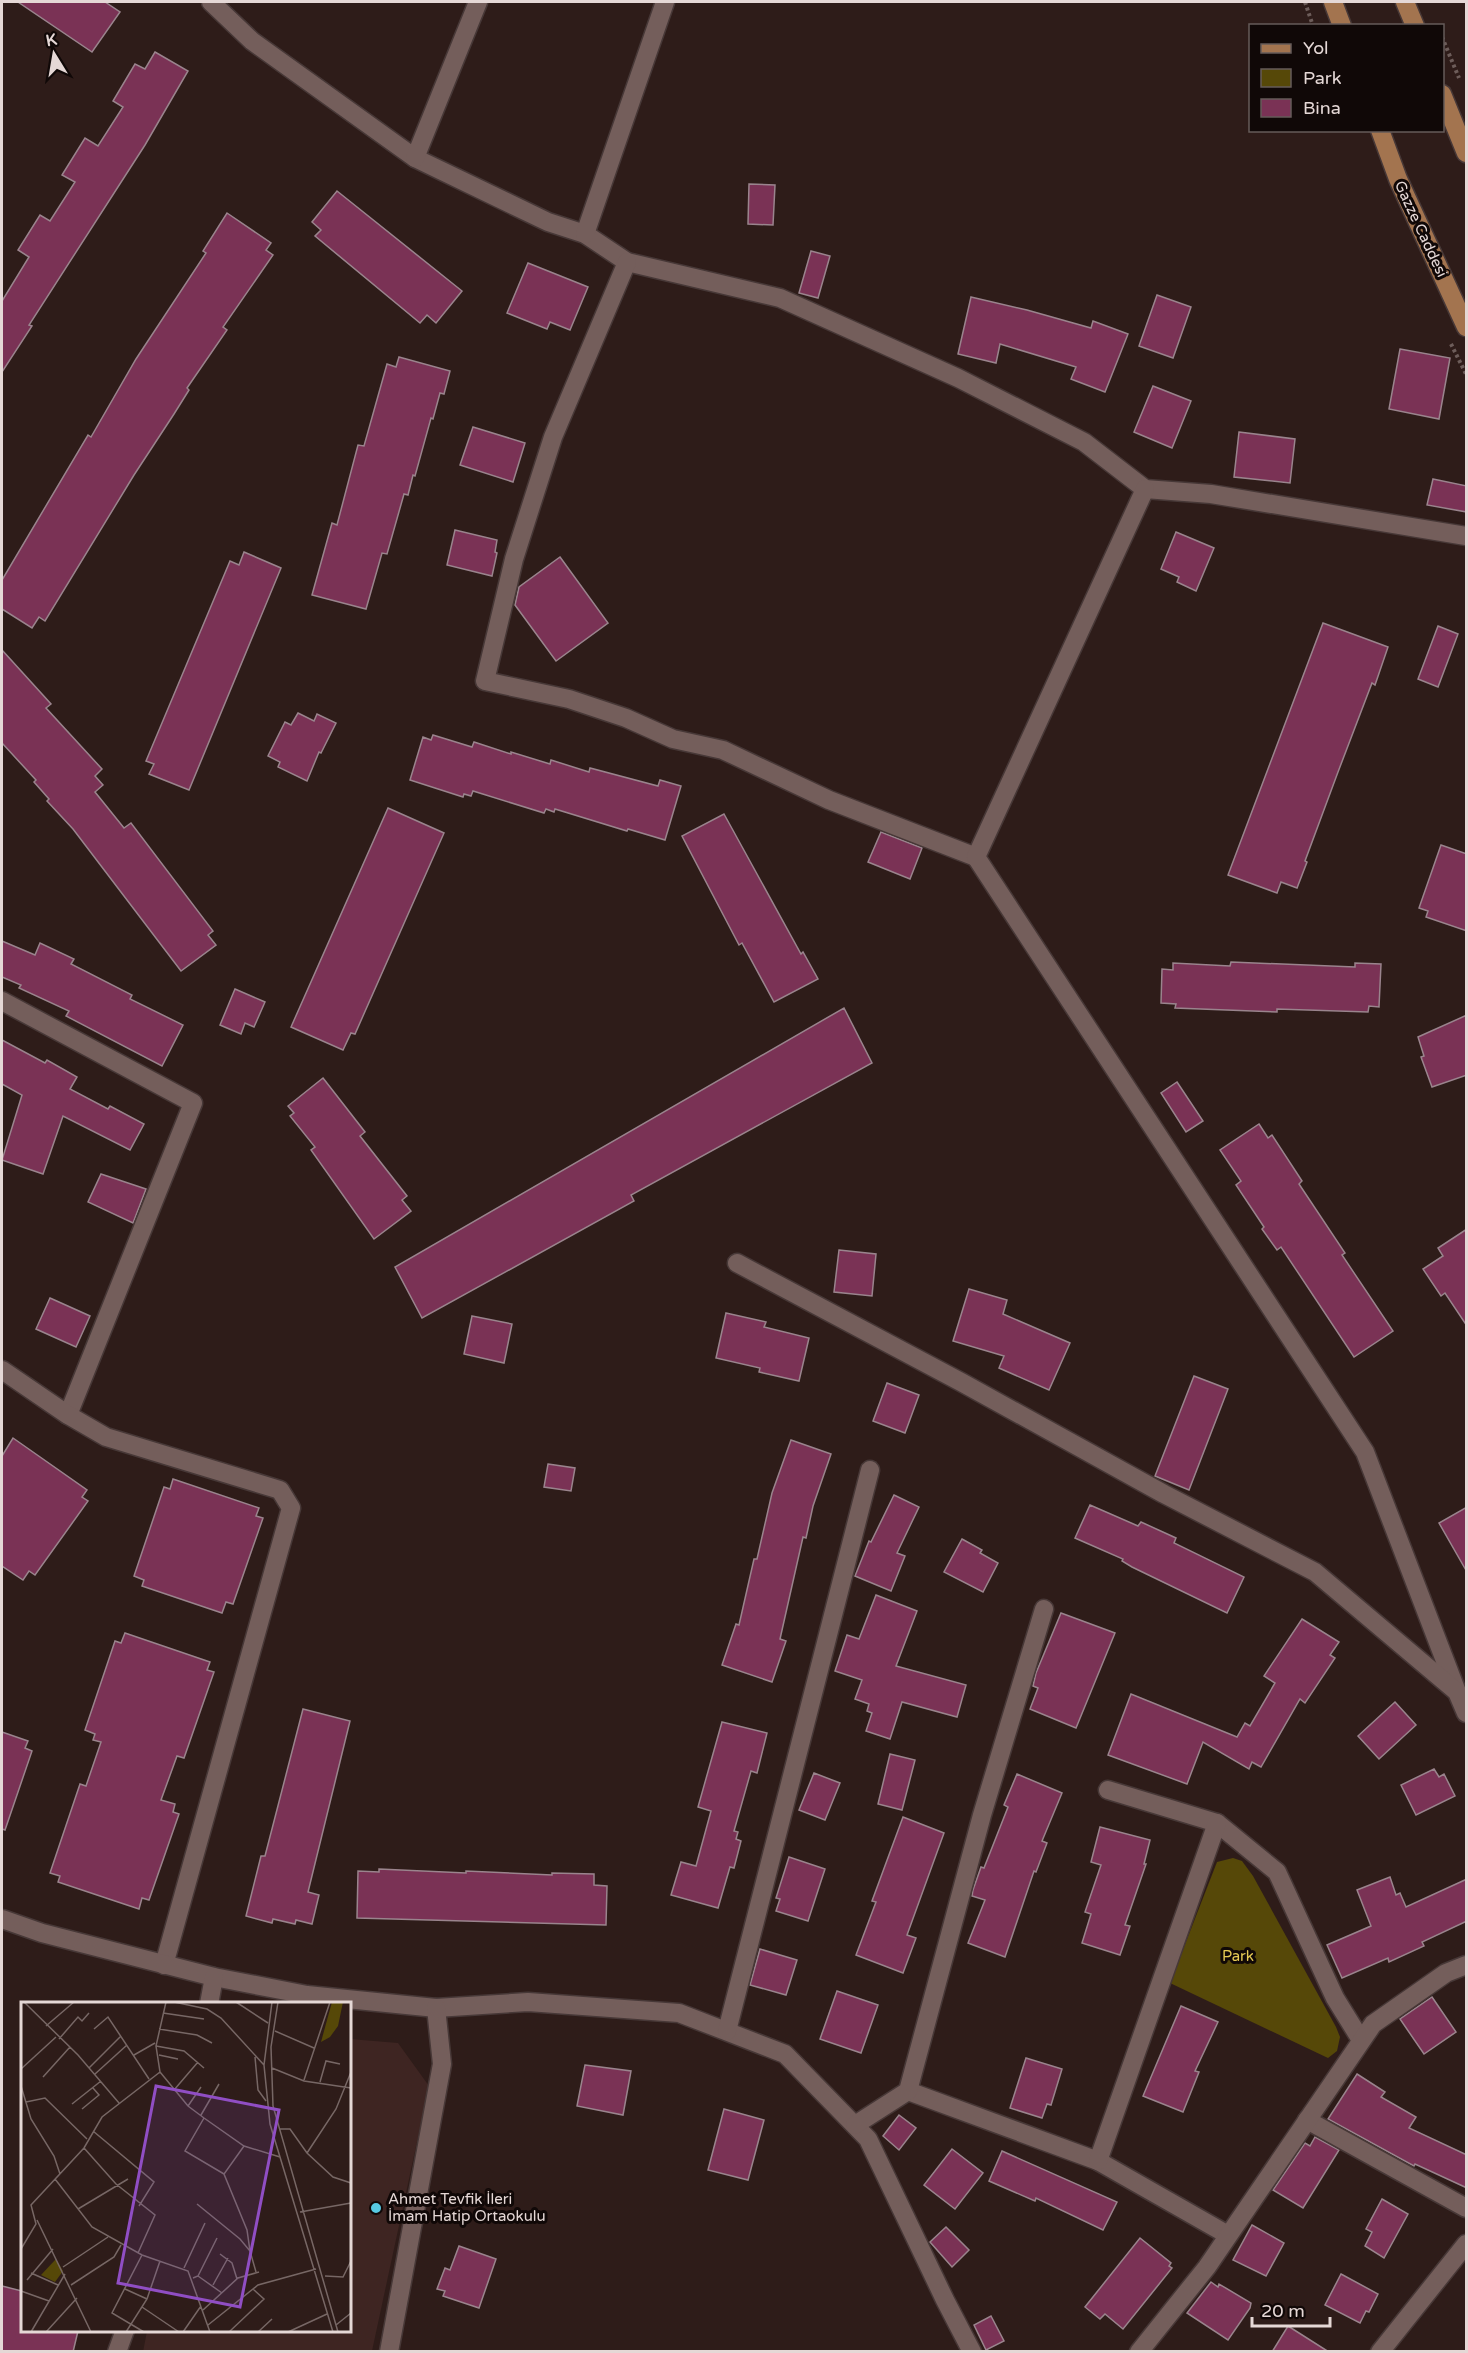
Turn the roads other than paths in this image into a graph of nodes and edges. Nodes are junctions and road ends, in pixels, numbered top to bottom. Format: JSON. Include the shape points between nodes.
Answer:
{"nodes":[{"id":1,"x":212,"y":2,"type":"edge"},
{"id":2,"x":478,"y":2,"type":"edge"},
{"id":3,"x":665,"y":2,"type":"edge"},
{"id":4,"x":1333,"y":2,"type":"edge"},
{"id":5,"x":1405,"y":2,"type":"edge"},
{"id":6,"x":1341,"y":24,"type":"edge"},
{"id":7,"x":1414,"y":24,"type":"edge"},
{"id":8,"x":1444,"y":96,"type":"edge"},
{"id":9,"x":1381,"y":132,"type":"edge"},
{"id":10,"x":1467,"y":153,"type":"edge"},
{"id":11,"x":416,"y":158,"type":"junction"},
{"id":12,"x":585,"y":234,"type":"junction"},
{"id":13,"x":627,"y":262,"type":"junction"},
{"id":14,"x":1467,"y":327,"type":"edge"},
{"id":15,"x":1145,"y":489,"type":"junction"},
{"id":16,"x":1467,"y":536,"type":"edge"},
{"id":17,"x":975,"y":857,"type":"junction"},
{"id":18,"x":2,"y":1001,"type":"edge"},
{"id":19,"x":737,"y":1263,"type":"dead end"},
{"id":20,"x":2,"y":1370,"type":"edge"},
{"id":21,"x":68,"y":1415,"type":"junction"},
{"id":22,"x":870,"y":1470,"type":"dead end"},
{"id":23,"x":1044,"y":1609,"type":"dead end"},
{"id":24,"x":1457,"y":1692,"type":"junction"},
{"id":25,"x":1467,"y":1713,"type":"edge"},
{"id":26,"x":1108,"y":1790,"type":"dead end"},
{"id":27,"x":1217,"y":1823,"type":"junction"},
{"id":28,"x":2,"y":1919,"type":"edge"},
{"id":29,"x":164,"y":1965,"type":"junction"},
{"id":30,"x":1467,"y":1965,"type":"edge"},
{"id":31,"x":214,"y":1977,"type":"junction"},
{"id":32,"x":209,"y":2002,"type":"edge"},
{"id":33,"x":436,"y":2008,"type":"junction"},
{"id":34,"x":727,"y":2031,"type":"junction"},
{"id":35,"x":1361,"y":2040,"type":"junction"},
{"id":36,"x":908,"y":2091,"type":"junction"},
{"id":37,"x":1307,"y":2120,"type":"junction"},
{"id":38,"x":855,"y":2125,"type":"junction"},
{"id":39,"x":1098,"y":2161,"type":"junction"},
{"id":40,"x":1467,"y":2208,"type":"edge"},
{"id":41,"x":1228,"y":2235,"type":"junction"},
{"id":42,"x":1467,"y":2244,"type":"edge"},
{"id":43,"x":125,"y":2332,"type":"edge"},
{"id":44,"x":117,"y":2352,"type":"edge"},
{"id":45,"x":390,"y":2352,"type":"edge"},
{"id":46,"x":972,"y":2352,"type":"edge"},
{"id":47,"x":1139,"y":2352,"type":"edge"},
{"id":48,"x":1380,"y":2352,"type":"edge"}],
"edges":[{"from":1,"to":11,"type":"street","via":[[252,41]]},
{"from":2,"to":11,"type":"street"},
{"from":3,"to":12,"type":"street"},
{"from":4,"to":6,"type":"main road"},
{"from":5,"to":7,"type":"main road"},
{"from":8,"to":10,"type":"main road"},
{"from":9,"to":14,"type":"main road","name":"Gazze Caddesi","via":[[1398,179]]},
{"from":11,"to":12,"type":"street","via":[[548,222]]},
{"from":12,"to":13,"type":"street"},
{"from":13,"to":15,"type":"street","via":[[780,298],[958,378],[1084,442]]},
{"from":13,"to":17,"type":"street","via":[[553,437],[514,559],[485,681],[569,699],[673,739],[723,750],[829,800]]},
{"from":15,"to":16,"type":"street","via":[[1211,494]]},
{"from":15,"to":17,"type":"street"},
{"from":17,"to":24,"type":"street","via":[[1365,1452]]},
{"from":18,"to":21,"type":"street","via":[[193,1103]]},
{"from":19,"to":24,"type":"street","via":[[1315,1572]]},
{"from":20,"to":21,"type":"street"},
{"from":21,"to":29,"type":"street","via":[[106,1437],[280,1490],[291,1508]]},
{"from":22,"to":34,"type":"street"},
{"from":23,"to":36,"type":"street","via":[[982,1815]]},
{"from":24,"to":25,"type":"street"},
{"from":26,"to":27,"type":"street"},
{"from":27,"to":35,"type":"street","via":[[1277,1872],[1335,1998]]},
{"from":27,"to":39,"type":"street"},
{"from":28,"to":29,"type":"street"},
{"from":29,"to":31,"type":"street"},
{"from":30,"to":35,"type":"street","via":[[1446,1973],[1373,2024]]},
{"from":31,"to":32,"type":"street"},
{"from":31,"to":33,"type":"street","via":[[308,1995]]},
{"from":33,"to":34,"type":"street","via":[[528,2002],[679,2013]]},
{"from":33,"to":45,"type":"street","via":[[442,2064]]},
{"from":34,"to":38,"type":"street","via":[[785,2054]]},
{"from":35,"to":37,"type":"street"},
{"from":36,"to":38,"type":"street"},
{"from":36,"to":39,"type":"street"},
{"from":37,"to":40,"type":"street"},
{"from":37,"to":41,"type":"street"},
{"from":38,"to":46,"type":"street","via":[[868,2139]]},
{"from":39,"to":41,"type":"street"},
{"from":41,"to":47,"type":"street"},
{"from":42,"to":48,"type":"street"},
{"from":43,"to":44,"type":"street"}]}
